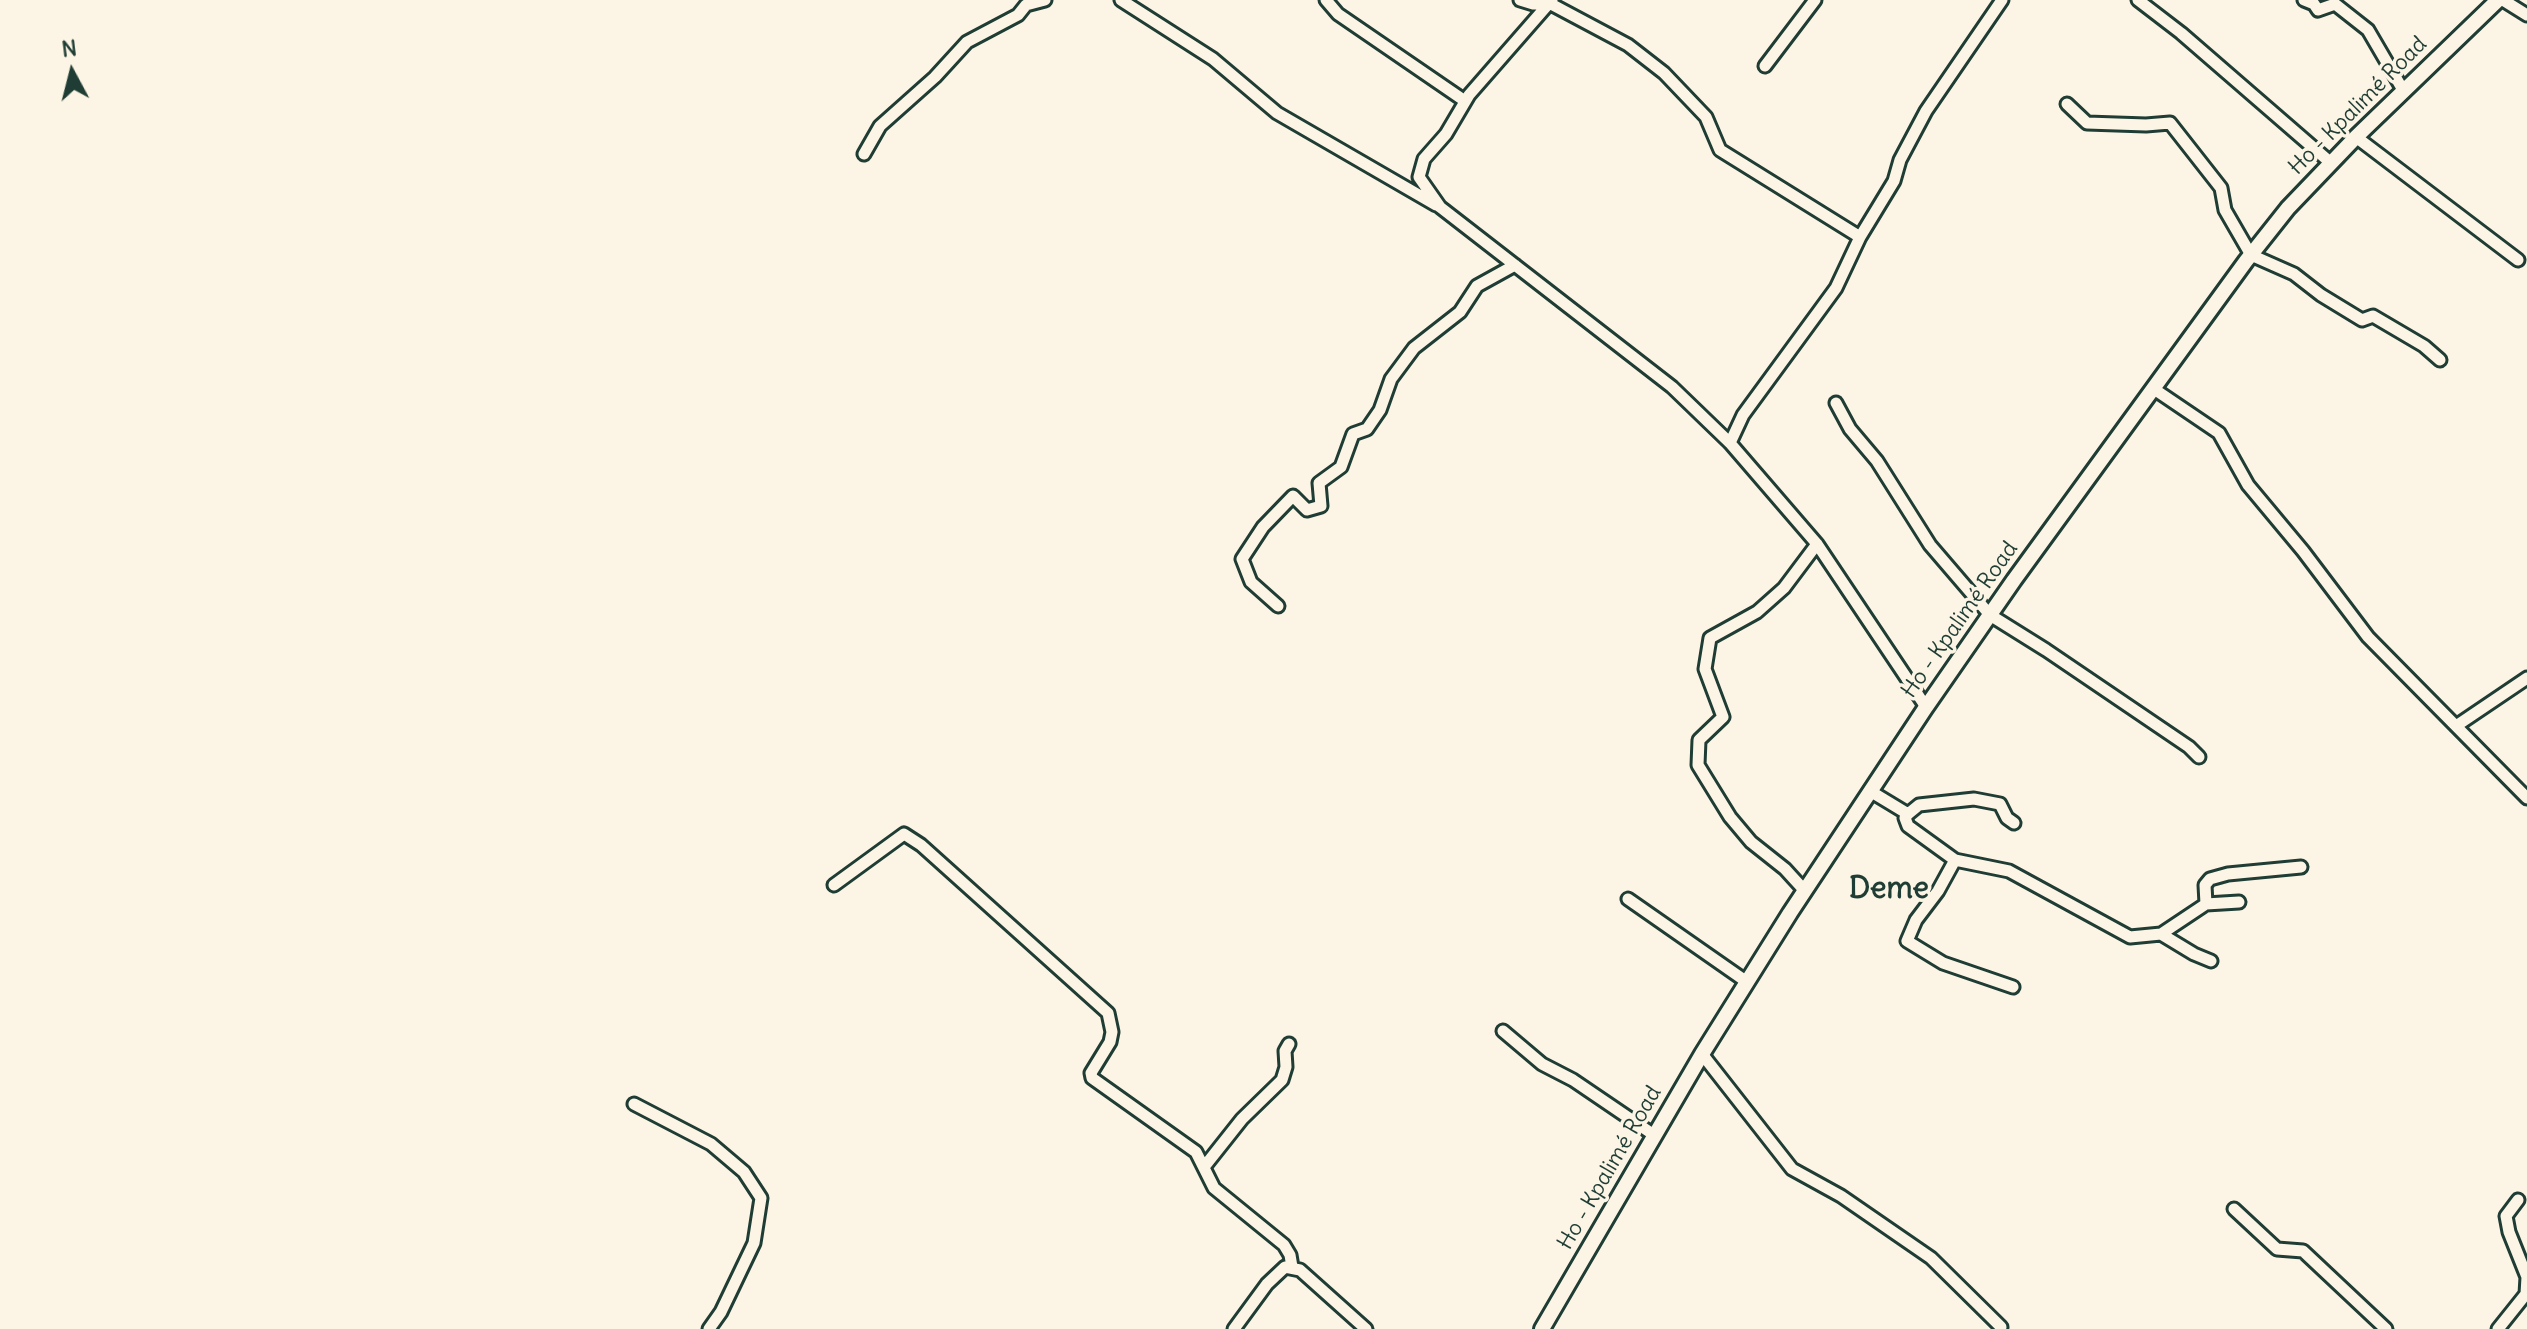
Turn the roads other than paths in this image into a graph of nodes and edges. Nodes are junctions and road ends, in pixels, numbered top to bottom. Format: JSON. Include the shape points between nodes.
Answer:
{"nodes":[{"id":1,"x":1045,"y":0,"type":"edge"},
{"id":2,"x":1121,"y":0,"type":"edge"},
{"id":3,"x":1326,"y":0,"type":"edge"},
{"id":4,"x":1520,"y":0,"type":"edge"},
{"id":5,"x":1815,"y":0,"type":"edge"},
{"id":6,"x":2002,"y":0,"type":"edge"},
{"id":7,"x":2138,"y":0,"type":"edge"},
{"id":8,"x":2304,"y":0,"type":"edge"},
{"id":9,"x":2501,"y":0,"type":"edge"},
{"id":10,"x":1550,"y":2,"type":"edge"},
{"id":11,"x":2527,"y":15,"type":"edge"},
{"id":12,"x":1765,"y":66,"type":"dead end"},
{"id":13,"x":2403,"y":90,"type":"junction"},
{"id":14,"x":1465,"y":101,"type":"junction"},
{"id":15,"x":2067,"y":104,"type":"dead end"},
{"id":16,"x":2356,"y":137,"type":"junction"},
{"id":17,"x":864,"y":154,"type":"dead end"},
{"id":18,"x":2331,"y":163,"type":"junction"},
{"id":19,"x":1440,"y":207,"type":"junction"},
{"id":20,"x":1860,"y":237,"type":"junction"},
{"id":21,"x":2251,"y":255,"type":"junction"},
{"id":22,"x":2518,"y":260,"type":"dead end"},
{"id":23,"x":1515,"y":265,"type":"junction"},
{"id":24,"x":2440,"y":360,"type":"dead end"},
{"id":25,"x":2154,"y":389,"type":"junction"},
{"id":26,"x":1836,"y":403,"type":"dead end"},
{"id":27,"x":1730,"y":443,"type":"junction"},
{"id":28,"x":1817,"y":544,"type":"junction"},
{"id":29,"x":1278,"y":606,"type":"dead end"},
{"id":30,"x":1990,"y":615,"type":"junction"},
{"id":31,"x":2527,"y":678,"type":"edge"},
{"id":32,"x":1926,"y":707,"type":"junction"},
{"id":33,"x":2456,"y":726,"type":"junction"},
{"id":34,"x":2199,"y":757,"type":"dead end"},
{"id":35,"x":1870,"y":791,"type":"junction"},
{"id":36,"x":2527,"y":798,"type":"edge"},
{"id":37,"x":1908,"y":814,"type":"junction"},
{"id":38,"x":2014,"y":823,"type":"dead end"},
{"id":39,"x":1955,"y":860,"type":"junction"},
{"id":40,"x":2301,"y":867,"type":"dead end"},
{"id":41,"x":834,"y":885,"type":"dead end"},
{"id":42,"x":1805,"y":891,"type":"junction"},
{"id":43,"x":1628,"y":899,"type":"dead end"},
{"id":44,"x":2239,"y":902,"type":"dead end"},
{"id":45,"x":2206,"y":904,"type":"junction"},
{"id":46,"x":2161,"y":934,"type":"junction"},
{"id":47,"x":2211,"y":961,"type":"dead end"},
{"id":48,"x":1747,"y":982,"type":"junction"},
{"id":49,"x":2013,"y":987,"type":"dead end"},
{"id":50,"x":1503,"y":1031,"type":"dead end"},
{"id":51,"x":1289,"y":1044,"type":"dead end"},
{"id":52,"x":1702,"y":1054,"type":"junction"},
{"id":53,"x":634,"y":1104,"type":"dead end"},
{"id":54,"x":1654,"y":1135,"type":"junction"},
{"id":55,"x":1204,"y":1167,"type":"junction"},
{"id":56,"x":2518,"y":1200,"type":"dead end"},
{"id":57,"x":2234,"y":1209,"type":"dead end"},
{"id":58,"x":1292,"y":1267,"type":"junction"},
{"id":59,"x":2001,"y":1327,"type":"dead end"},
{"id":60,"x":709,"y":1329,"type":"edge"},
{"id":61,"x":1234,"y":1329,"type":"edge"},
{"id":62,"x":1366,"y":1329,"type":"edge"},
{"id":63,"x":1542,"y":1329,"type":"edge"},
{"id":64,"x":2386,"y":1329,"type":"edge"},
{"id":65,"x":2498,"y":1329,"type":"edge"}],
"edges":[{"from":1,"to":17,"type":"street","via":[[1026,5],[1018,15],[967,42],[880,126]]},
{"from":2,"to":19,"type":"street","via":[[1213,59],[1277,113]]},
{"from":3,"to":14,"type":"street","via":[[1338,14]]},
{"from":4,"to":10,"type":"street"},
{"from":5,"to":12,"type":"street"},
{"from":6,"to":20,"type":"street","via":[[1926,111],[1894,181]]},
{"from":7,"to":18,"type":"street"},
{"from":8,"to":13,"type":"street","via":[[2318,10],[2335,4],[2368,30]]},
{"from":9,"to":11,"type":"street"},
{"from":9,"to":13,"type":"main road","name":"Ho - Kpalimé Road"},
{"from":10,"to":14,"type":"street"},
{"from":10,"to":20,"type":"street","via":[[1628,45],[1664,73],[1706,117],[1720,150]]},
{"from":13,"to":16,"type":"main road","name":"Ho - Kpalimé Road"},
{"from":14,"to":19,"type":"street","via":[[1424,159],[1419,177]]},
{"from":15,"to":21,"type":"street","via":[[2087,123],[2170,123],[2221,188],[2225,210]]},
{"from":16,"to":18,"type":"main road","name":"Ho - Kpalimé Road"},
{"from":16,"to":22,"type":"street"},
{"from":18,"to":21,"type":"main road","name":"Ho - Kpalimé Road"},
{"from":19,"to":23,"type":"street"},
{"from":20,"to":27,"type":"street","via":[[1836,288],[1743,415]]},
{"from":21,"to":24,"type":"street","via":[[2294,274],[2362,320],[2373,316]]},
{"from":21,"to":25,"type":"main road","name":"Ho - Kpalimé Road"},
{"from":23,"to":27,"type":"street","via":[[1672,387]]},
{"from":23,"to":29,"type":"street","via":[[1477,286],[1460,312],[1414,348],[1391,379],[1367,429],[1353,434],[1341,467],[1319,483],[1321,506],[1307,510],[1293,496],[1263,527],[1242,559],[1251,582]]},
{"from":25,"to":30,"type":"main road","name":"Ho - Kpalimé Road"},
{"from":25,"to":33,"type":"street","via":[[2219,433],[2248,485],[2368,637]]},
{"from":26,"to":30,"type":"street","via":[[1930,545]]},
{"from":27,"to":28,"type":"street"},
{"from":28,"to":32,"type":"street"},
{"from":28,"to":42,"type":"street","via":[[1784,588],[1757,612],[1710,638],[1705,669],[1723,717],[1699,740],[1698,765],[1751,842]]},
{"from":30,"to":32,"type":"main road","name":"Ho - Kpalimé Road"},
{"from":30,"to":34,"type":"street"},
{"from":31,"to":33,"type":"street"},
{"from":32,"to":35,"type":"main road","name":"Ho - Kpalimé Road"},
{"from":33,"to":36,"type":"street"},
{"from":35,"to":37,"type":"street"},
{"from":35,"to":42,"type":"main road","name":"Ho - Kpalimé Road"},
{"from":37,"to":38,"type":"street","via":[[1919,805],[1974,799],[2000,804]]},
{"from":37,"to":39,"type":"street","via":[[1908,826]]},
{"from":39,"to":46,"type":"street","via":[[2009,871],[2130,937]]},
{"from":39,"to":49,"type":"street","via":[[1907,941],[1943,963]]},
{"from":40,"to":45,"type":"street","via":[[2210,879]]},
{"from":41,"to":55,"type":"street","via":[[904,834],[921,845],[1108,1013],[1110,1042],[1092,1078],[1180,1139]]},
{"from":42,"to":48,"type":"main road","name":"Ho - Kpalimé Road"},
{"from":43,"to":48,"type":"street"},
{"from":44,"to":45,"type":"street"},
{"from":45,"to":46,"type":"street"},
{"from":46,"to":47,"type":"street"},
{"from":48,"to":52,"type":"main road","name":"Ho - Kpalimé Road"},
{"from":50,"to":54,"type":"street","via":[[1542,1064]]},
{"from":51,"to":55,"type":"street","via":[[1282,1080]]},
{"from":52,"to":54,"type":"main road","name":"Ho - Kpalimé Road"},
{"from":52,"to":59,"type":"street","via":[[1792,1169],[1931,1258]]},
{"from":53,"to":60,"type":"street","via":[[711,1144],[744,1172],[761,1198],[754,1243]]},
{"from":54,"to":63,"type":"main road","name":"Ho - Kpalimé Road"},
{"from":55,"to":58,"type":"street","via":[[1214,1188],[1284,1245]]},
{"from":56,"to":65,"type":"street","via":[[2506,1216],[2527,1277],[2526,1294]]},
{"from":57,"to":64,"type":"street","via":[[2277,1249],[2303,1251]]},
{"from":58,"to":61,"type":"street","via":[[1279,1271]]},
{"from":58,"to":62,"type":"street"}]}
